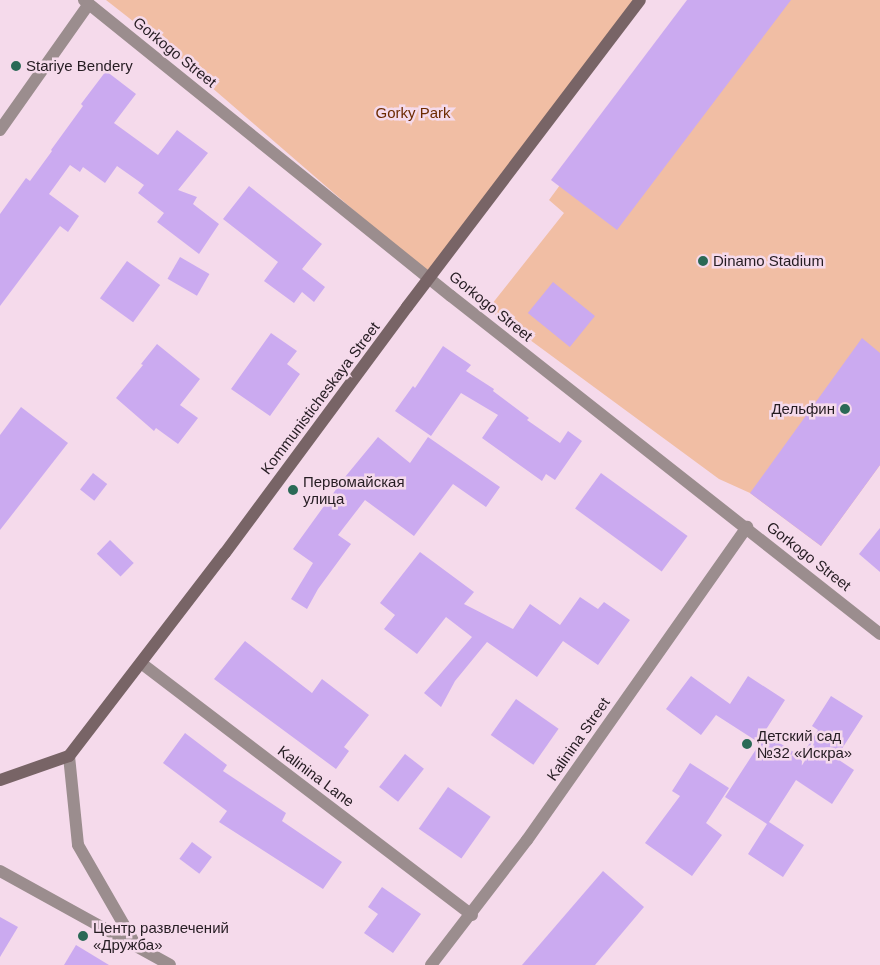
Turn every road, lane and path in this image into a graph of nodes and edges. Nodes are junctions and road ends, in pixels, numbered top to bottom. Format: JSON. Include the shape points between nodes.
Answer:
{"nodes":[{"id":1,"x":640,"y":0,"type":"edge"},
{"id":2,"x":87,"y":2,"type":"edge"},
{"id":3,"x":0,"y":130,"type":"edge"},
{"id":4,"x":431,"y":277,"type":"junction"},
{"id":5,"x":746,"y":528,"type":"junction"},
{"id":6,"x":880,"y":634,"type":"edge"},
{"id":7,"x":141,"y":663,"type":"junction"},
{"id":8,"x":69,"y":756,"type":"junction"},
{"id":9,"x":0,"y":780,"type":"edge"},
{"id":10,"x":0,"y":871,"type":"edge"},
{"id":11,"x":472,"y":915,"type":"junction"},
{"id":12,"x":136,"y":946,"type":"junction"},
{"id":13,"x":170,"y":965,"type":"edge"},
{"id":14,"x":431,"y":965,"type":"edge"}],
"edges":[{"from":1,"to":4,"type":"main road","name":"Kommunisticheskaya Street"},
{"from":2,"to":3,"type":"street"},
{"from":2,"to":4,"type":"street","name":"Gorkogo Street"},
{"from":4,"to":5,"type":"street","name":"Gorkogo Street"},
{"from":4,"to":7,"type":"main road","name":"Kommunisticheskaya Street"},
{"from":5,"to":6,"type":"street","name":"Gorkogo Street"},
{"from":5,"to":11,"type":"street","name":"Kalinina Street"},
{"from":7,"to":8,"type":"main road","name":"Kommunisticheskaya Street"},
{"from":7,"to":11,"type":"street","name":"Kalinina Lane"},
{"from":8,"to":9,"type":"main road"},
{"from":8,"to":12,"type":"street","via":[[78,845]]},
{"from":10,"to":12,"type":"street"},
{"from":11,"to":14,"type":"street","name":"Kalinina Street"},
{"from":12,"to":13,"type":"street"}]}
